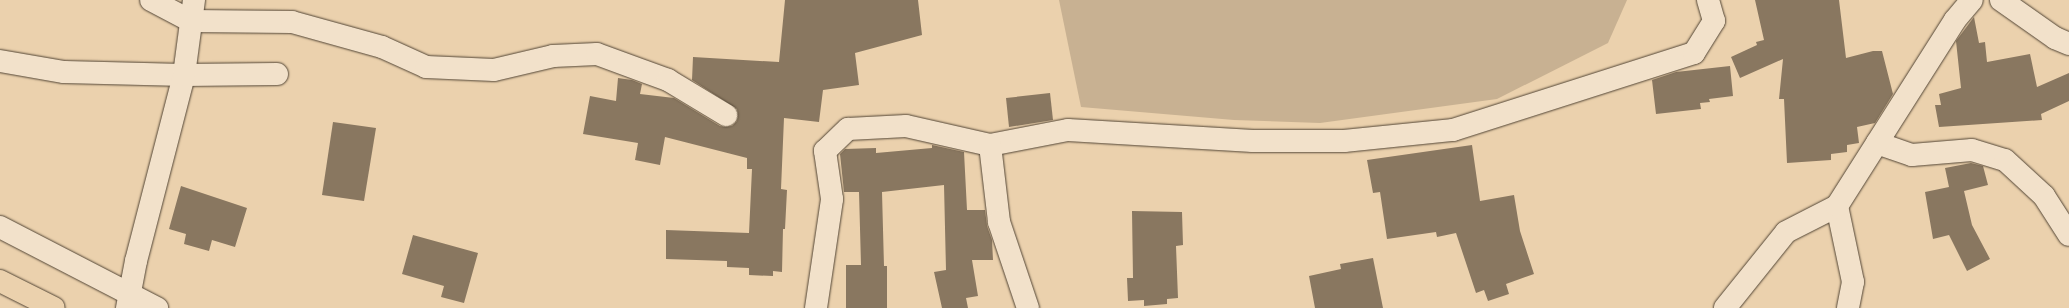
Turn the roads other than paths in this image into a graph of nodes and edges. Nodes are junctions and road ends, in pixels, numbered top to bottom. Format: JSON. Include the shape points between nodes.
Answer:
{"nodes":[{"id":1,"x":151,"y":0,"type":"edge"},
{"id":2,"x":194,"y":0,"type":"edge"},
{"id":3,"x":1708,"y":0,"type":"edge"},
{"id":4,"x":1972,"y":0,"type":"edge"},
{"id":5,"x":2001,"y":0,"type":"edge"},
{"id":6,"x":191,"y":21,"type":"junction"},
{"id":7,"x":2069,"y":44,"type":"edge"},
{"id":8,"x":0,"y":61,"type":"edge"},
{"id":9,"x":277,"y":74,"type":"dead end"},
{"id":10,"x":184,"y":75,"type":"junction"},
{"id":11,"x":726,"y":115,"type":"dead end"},
{"id":12,"x":1877,"y":143,"type":"junction"},
{"id":13,"x":990,"y":145,"type":"junction"},
{"id":14,"x":1837,"y":206,"type":"junction"},
{"id":15,"x":0,"y":227,"type":"edge"},
{"id":16,"x":2069,"y":235,"type":"edge"},
{"id":17,"x":0,"y":281,"type":"edge"},
{"id":18,"x":129,"y":302,"type":"edge"},
{"id":19,"x":54,"y":308,"type":"edge"},
{"id":20,"x":157,"y":308,"type":"edge"},
{"id":21,"x":816,"y":308,"type":"edge"},
{"id":22,"x":1028,"y":308,"type":"edge"},
{"id":23,"x":1725,"y":308,"type":"edge"},
{"id":24,"x":1848,"y":308,"type":"edge"}],
"edges":[{"from":1,"to":6,"type":"street"},
{"from":2,"to":6,"type":"street"},
{"from":3,"to":13,"type":"street","via":[[1714,21],[1694,52],[1453,130],[1344,141],[1253,141],[1068,130]]},
{"from":4,"to":12,"type":"street","via":[[1955,20]]},
{"from":5,"to":7,"type":"street","via":[[2055,38]]},
{"from":6,"to":10,"type":"street"},
{"from":6,"to":11,"type":"street","via":[[292,22],[382,48],[426,67],[494,70],[553,56],[597,54],[668,80]]},
{"from":8,"to":10,"type":"street","via":[[64,72]]},
{"from":9,"to":10,"type":"street"},
{"from":10,"to":18,"type":"street","via":[[136,260]]},
{"from":12,"to":14,"type":"street"},
{"from":12,"to":16,"type":"street","via":[[1912,155],[1972,150],[2005,160],[2044,196]]},
{"from":13,"to":21,"type":"street","via":[[906,126],[848,129],[825,151],[832,199]]},
{"from":13,"to":22,"type":"street","via":[[999,222]]},
{"from":14,"to":23,"type":"street","via":[[1786,232]]},
{"from":14,"to":24,"type":"street","via":[[1853,282]]},
{"from":15,"to":18,"type":"street"},
{"from":17,"to":19,"type":"main road"},
{"from":18,"to":20,"type":"street"}]}
